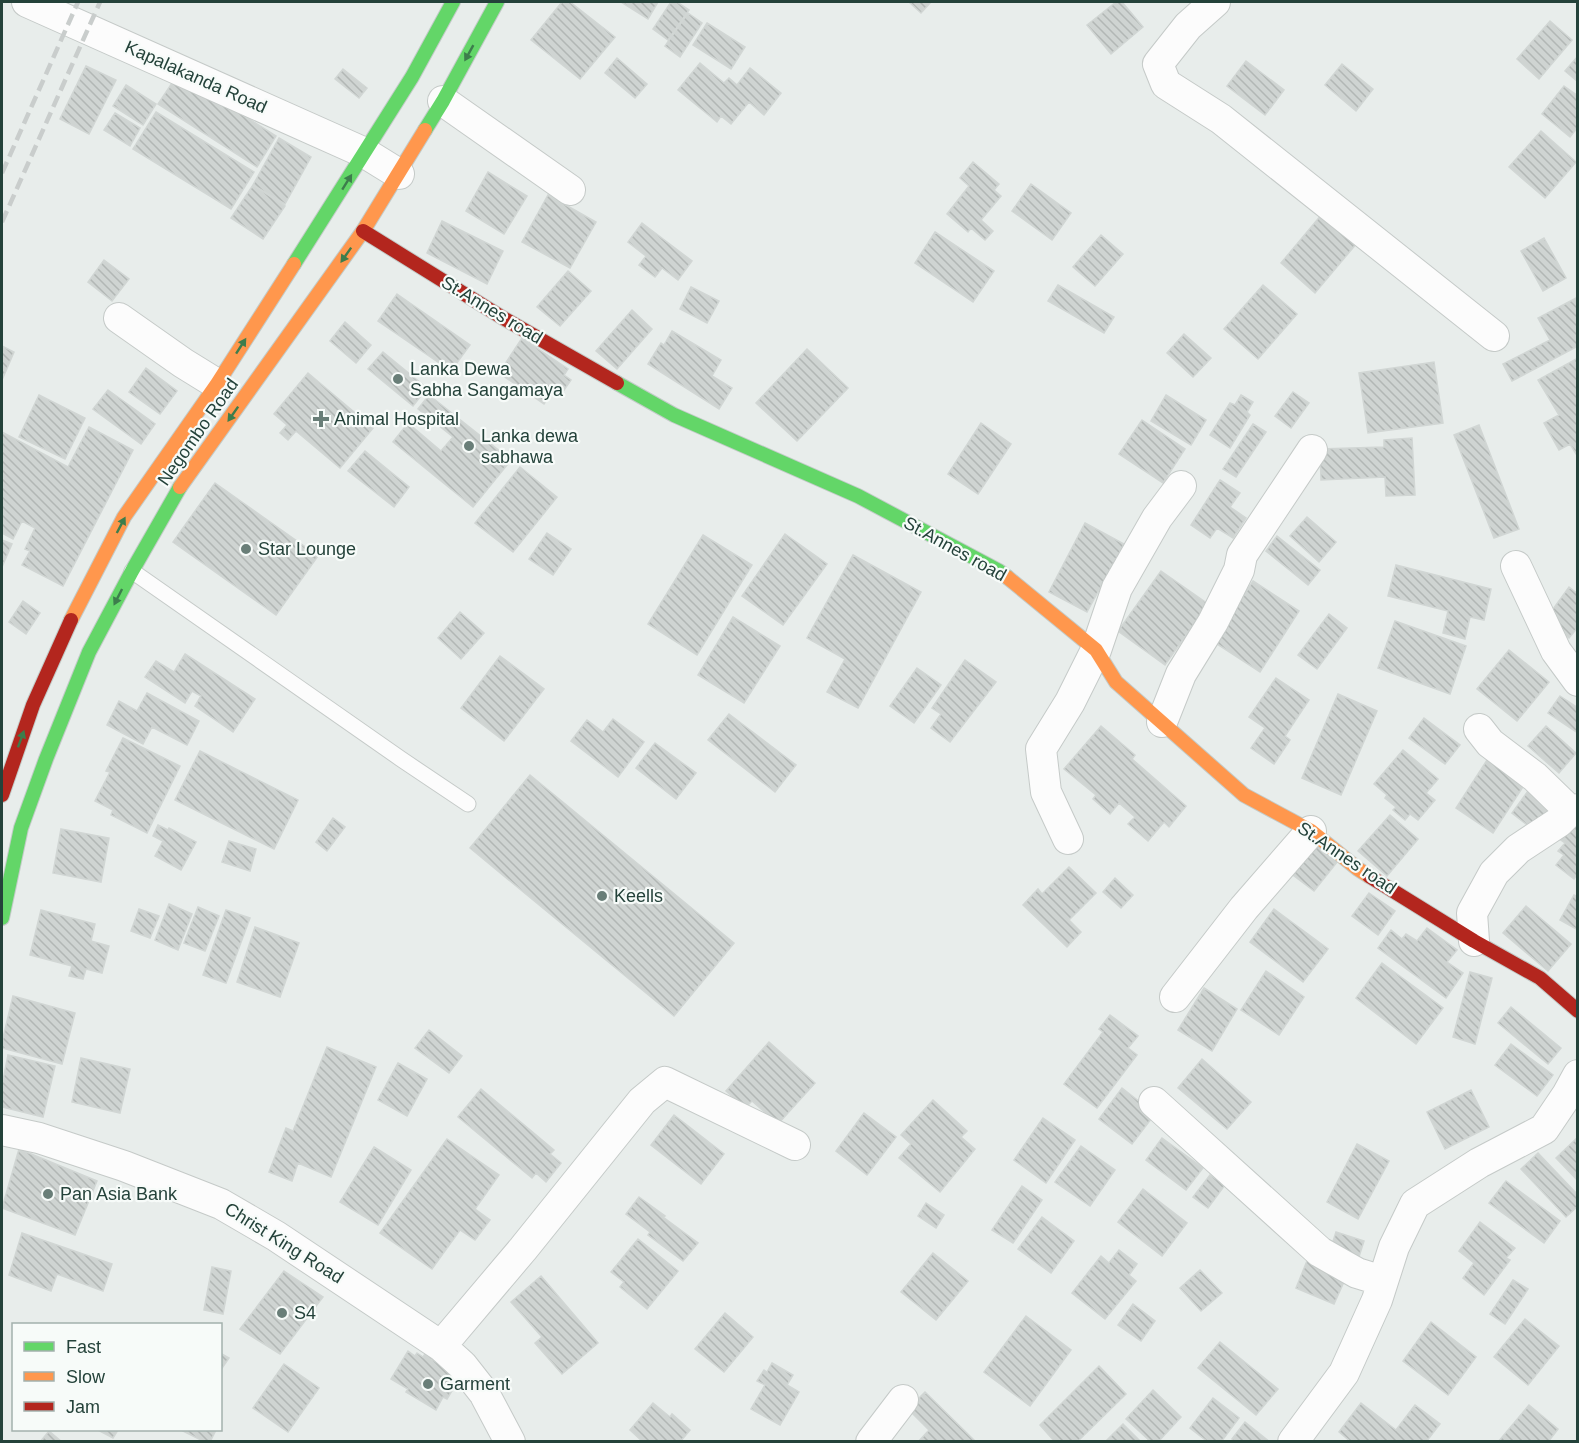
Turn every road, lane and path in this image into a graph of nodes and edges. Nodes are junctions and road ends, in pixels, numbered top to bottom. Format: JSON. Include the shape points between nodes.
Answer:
{"nodes":[{"id":1,"x":27,"y":2,"type":"edge"},
{"id":2,"x":453,"y":2,"type":"edge"},
{"id":3,"x":497,"y":2,"type":"edge"},
{"id":4,"x":1215,"y":2,"type":"edge"},
{"id":5,"x":443,"y":101,"type":"junction"},
{"id":6,"x":364,"y":153,"type":"junction"},
{"id":7,"x":399,"y":174,"type":"junction"},
{"id":8,"x":570,"y":190,"type":"dead end"},
{"id":9,"x":363,"y":231,"type":"junction"},
{"id":10,"x":119,"y":318,"type":"dead end"},
{"id":11,"x":1494,"y":336,"type":"dead end"},
{"id":12,"x":217,"y":384,"type":"junction"},
{"id":13,"x":1312,"y":450,"type":"dead end"},
{"id":14,"x":1181,"y":486,"type":"dead end"},
{"id":15,"x":1516,"y":566,"type":"dead end"},
{"id":16,"x":132,"y":571,"type":"junction"},
{"id":17,"x":1096,"y":650,"type":"junction"},
{"id":18,"x":1578,"y":681,"type":"edge"},
{"id":19,"x":1162,"y":722,"type":"junction"},
{"id":20,"x":1479,"y":729,"type":"dead end"},
{"id":21,"x":2,"y":795,"type":"edge"},
{"id":22,"x":468,"y":804,"type":"dead end"},
{"id":23,"x":1574,"y":810,"type":"edge"},
{"id":24,"x":1311,"y":831,"type":"junction"},
{"id":25,"x":1068,"y":839,"type":"dead end"},
{"id":26,"x":2,"y":918,"type":"edge"},
{"id":27,"x":1474,"y":941,"type":"junction"},
{"id":28,"x":1175,"y":997,"type":"dead end"},
{"id":29,"x":1578,"y":1011,"type":"edge"},
{"id":30,"x":1578,"y":1074,"type":"edge"},
{"id":31,"x":1154,"y":1102,"type":"dead end"},
{"id":32,"x":2,"y":1130,"type":"edge"},
{"id":33,"x":795,"y":1145,"type":"dead end"},
{"id":34,"x":1383,"y":1281,"type":"junction"},
{"id":35,"x":441,"y":1346,"type":"junction"},
{"id":36,"x":903,"y":1400,"type":"dead end"},
{"id":37,"x":510,"y":1442,"type":"edge"},
{"id":38,"x":871,"y":1442,"type":"edge"},
{"id":39,"x":1293,"y":1442,"type":"edge"}],
"edges":[{"from":1,"to":6,"type":"street","name":"Kapalakanda Road"},
{"from":2,"to":6,"type":"main road","name":"Negombo Road"},
{"from":3,"to":5,"type":"main road","name":"Negombo Road","one_way":true},
{"from":4,"to":11,"type":"street","via":[[1188,26],[1158,64],[1166,84],[1221,119]]},
{"from":5,"to":7,"type":"main road","name":"Negombo Road"},
{"from":5,"to":8,"type":"street"},
{"from":6,"to":7,"type":"street","name":"Kapalakanda Road"},
{"from":12,"to":6,"type":"main road","name":"Negombo Road","one_way":true},
{"from":7,"to":9,"type":"main road","name":"Negombo Road"},
{"from":9,"to":16,"type":"main road","name":"Negombo Road","one_way":true,"via":[[179,489]]},
{"from":9,"to":17,"type":"main road","name":"St.Annes road","via":[[503,318],[674,415],[858,496],[999,571]]},
{"from":10,"to":12,"type":"street"},
{"from":21,"to":12,"type":"main road","name":"Negombo Road","one_way":true,"via":[[33,705],[62,638],[124,517]]},
{"from":13,"to":19,"type":"street","via":[[1242,555],[1239,570],[1181,674]]},
{"from":14,"to":17,"type":"street","via":[[1157,518],[1118,588]]},
{"from":15,"to":18,"type":"street","via":[[1556,651]]},
{"from":16,"to":22,"type":"lane"},
{"from":16,"to":26,"type":"main road","name":"Negombo Road","one_way":true,"via":[[89,652],[46,759],[21,828]]},
{"from":17,"to":19,"type":"main road","name":"St.Annes road","via":[[1116,682]]},
{"from":17,"to":25,"type":"street","via":[[1041,749],[1046,792]]},
{"from":19,"to":24,"type":"main road","name":"St.Annes road","via":[[1244,795]]},
{"from":20,"to":23,"type":"street"},
{"from":23,"to":27,"type":"street","via":[[1518,849],[1494,873],[1472,913]]},
{"from":24,"to":27,"type":"main road","name":"St.Annes road","via":[[1358,868]]},
{"from":24,"to":28,"type":"street","via":[[1244,908]]},
{"from":27,"to":29,"type":"main road","name":"St.Annes road","via":[[1540,978]]},
{"from":30,"to":34,"type":"street","via":[[1544,1128],[1415,1204]]},
{"from":31,"to":34,"type":"street","via":[[1320,1252],[1357,1273]]},
{"from":32,"to":35,"type":"street","name":"Christ King Road","via":[[92,1155],[221,1204]]},
{"from":33,"to":35,"type":"street","via":[[665,1082],[642,1101]]},
{"from":34,"to":39,"type":"street","via":[[1344,1372]]},
{"from":35,"to":37,"type":"street","name":"Christ King Road","via":[[484,1393]]},
{"from":36,"to":38,"type":"street"}]}
